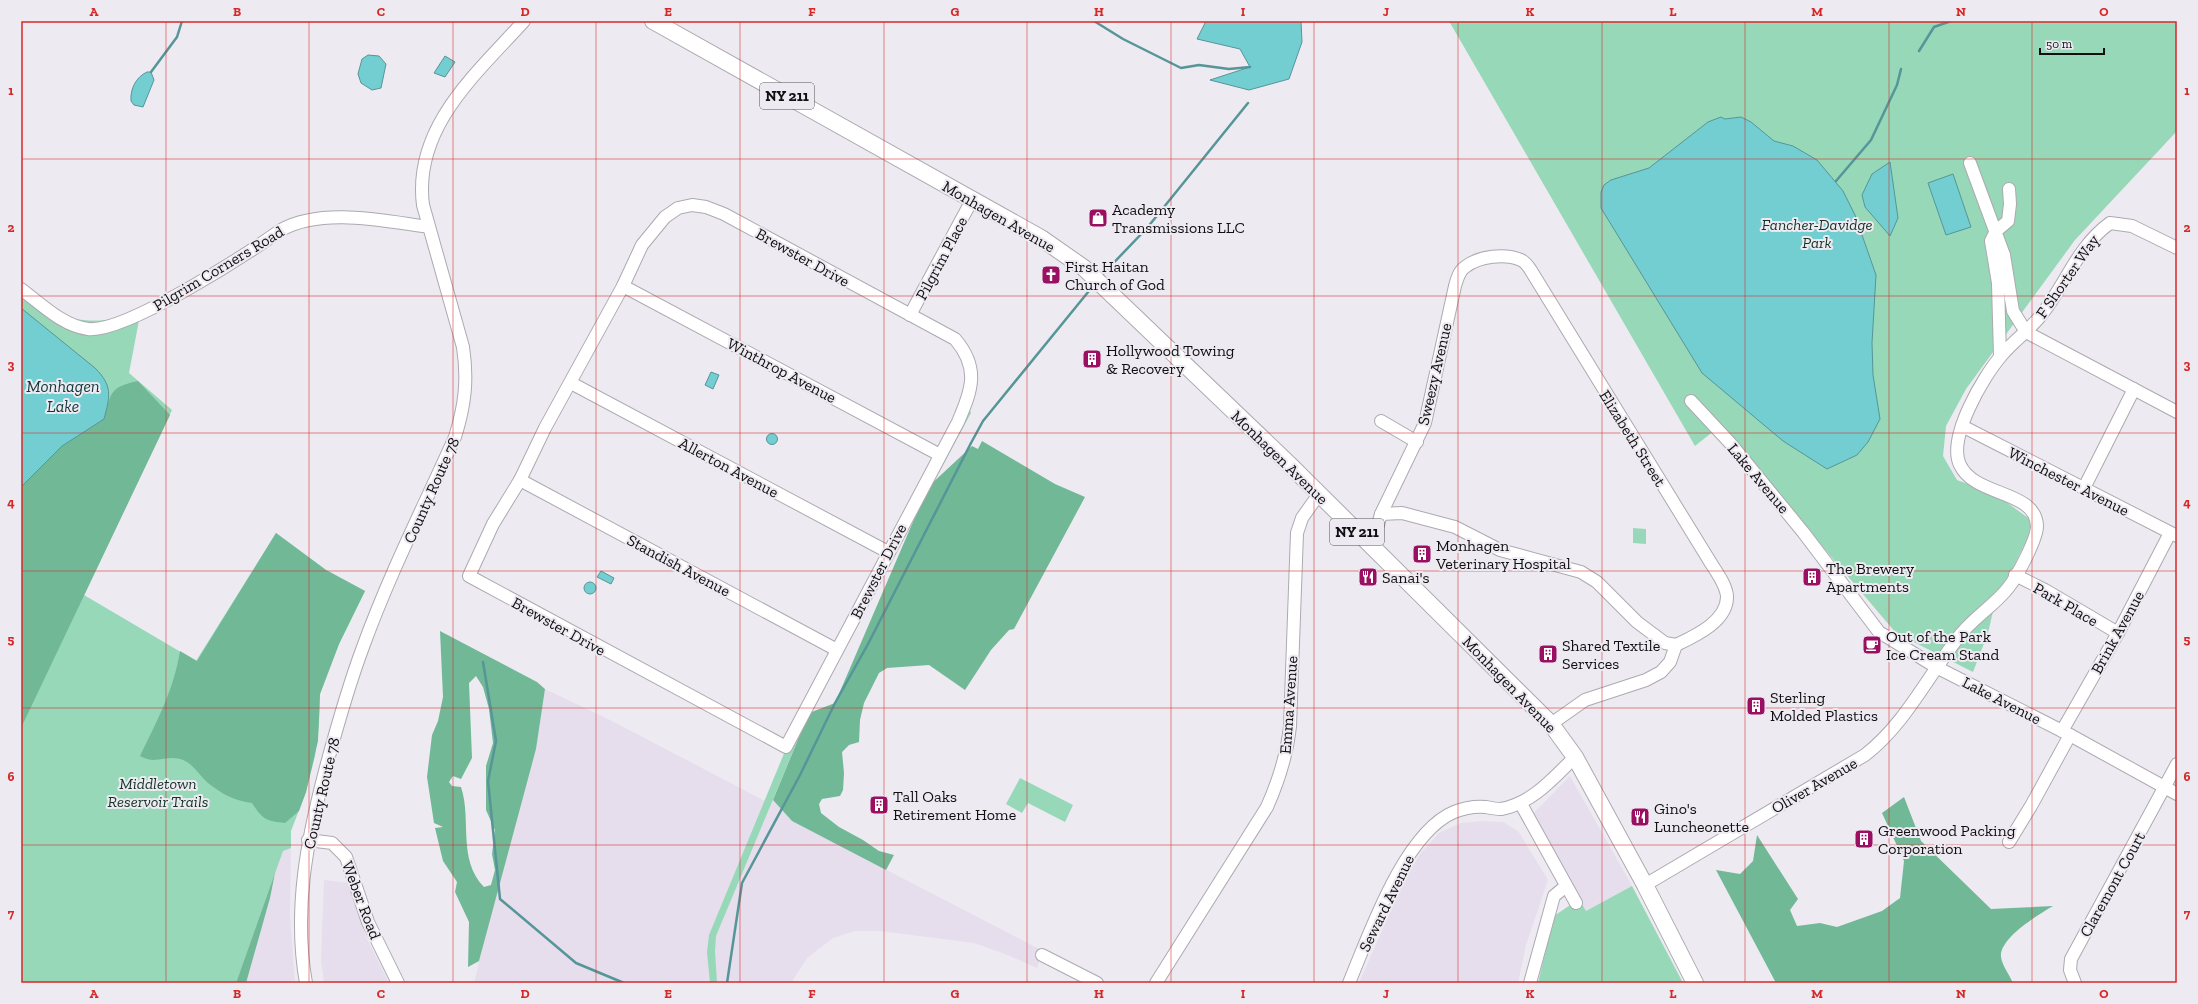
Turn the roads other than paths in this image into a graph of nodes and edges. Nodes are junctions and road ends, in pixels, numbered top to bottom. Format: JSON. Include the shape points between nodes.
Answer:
{"nodes":[{"id":1,"x":524,"y":21,"type":"edge"},
{"id":2,"x":653,"y":21,"type":"edge"},
{"id":3,"x":1970,"y":163,"type":"dead end"},
{"id":4,"x":2009,"y":189,"type":"dead end"},
{"id":5,"x":972,"y":200,"type":"junction"},
{"id":6,"x":429,"y":227,"type":"junction"},
{"id":7,"x":1996,"y":231,"type":"junction"},
{"id":8,"x":2177,"y":248,"type":"edge"},
{"id":9,"x":1530,"y":269,"type":"joint"},
{"id":10,"x":623,"y":286,"type":"junction"},
{"id":11,"x":21,"y":289,"type":"edge"},
{"id":12,"x":910,"y":316,"type":"junction"},
{"id":13,"x":2026,"y":332,"type":"junction"},
{"id":14,"x":2000,"y":356,"type":"junction"},
{"id":15,"x":571,"y":383,"type":"junction"},
{"id":16,"x":2134,"y":389,"type":"junction"},
{"id":17,"x":1691,"y":401,"type":"dead end"},
{"id":18,"x":2177,"y":412,"type":"edge"},
{"id":19,"x":1381,"y":421,"type":"dead end"},
{"id":20,"x":1962,"y":426,"type":"junction"},
{"id":21,"x":1417,"y":442,"type":"junction"},
{"id":22,"x":940,"y":455,"type":"junction"},
{"id":23,"x":520,"y":480,"type":"junction"},
{"id":24,"x":2084,"y":488,"type":"junction"},
{"id":25,"x":1319,"y":494,"type":"junction"},
{"id":26,"x":1380,"y":514,"type":"junction"},
{"id":27,"x":2174,"y":534,"type":"edge"},
{"id":28,"x":1372,"y":546,"type":"junction"},
{"id":29,"x":888,"y":552,"type":"junction"},
{"id":30,"x":2015,"y":575,"type":"junction"},
{"id":31,"x":2118,"y":633,"type":"junction"},
{"id":32,"x":1676,"y":645,"type":"junction"},
{"id":33,"x":837,"y":650,"type":"junction"},
{"id":34,"x":1936,"y":667,"type":"junction"},
{"id":35,"x":1551,"y":724,"type":"junction"},
{"id":36,"x":2066,"y":733,"type":"junction"},
{"id":37,"x":1575,"y":757,"type":"junction"},
{"id":38,"x":2177,"y":764,"type":"edge"},
{"id":39,"x":2165,"y":788,"type":"junction"},
{"id":40,"x":2177,"y":794,"type":"edge"},
{"id":41,"x":1521,"y":804,"type":"junction"},
{"id":42,"x":308,"y":840,"type":"junction"},
{"id":43,"x":2009,"y":842,"type":"dead end"},
{"id":44,"x":1645,"y":885,"type":"junction"},
{"id":45,"x":1566,"y":886,"type":"junction"},
{"id":46,"x":1576,"y":903,"type":"dead end"},
{"id":47,"x":1042,"y":955,"type":"dead end"},
{"id":48,"x":306,"y":983,"type":"edge"},
{"id":49,"x":398,"y":983,"type":"edge"},
{"id":50,"x":1097,"y":983,"type":"edge"},
{"id":51,"x":1156,"y":983,"type":"edge"},
{"id":52,"x":1349,"y":983,"type":"edge"},
{"id":53,"x":1530,"y":983,"type":"edge"},
{"id":54,"x":1695,"y":983,"type":"edge"},
{"id":55,"x":2074,"y":983,"type":"edge"}],
"edges":[{"from":1,"to":6,"type":"street","name":"County Route 78","via":[[462,90],[444,113],[433,135],[422,169],[421,191]]},
{"from":2,"to":5,"type":"main road","name":"Monhagen Avenue","number":"NY 211"},
{"from":3,"to":7,"type":"street"},
{"from":4,"to":7,"type":"street","via":[[2008,222]]},
{"from":5,"to":12,"type":"street","name":"Pilgrim Place"},
{"from":5,"to":25,"type":"main road","name":"Monhagen Avenue","number":"NY 211","via":[[1040,238],[1084,268]]},
{"from":6,"to":11,"type":"street","name":"Pilgrim Corners Road","via":[[343,218],[299,222],[281,230],[171,298],[131,318],[103,328],[75,326]]},
{"from":6,"to":42,"type":"street","name":"County Route 78","via":[[463,348],[467,371],[464,410],[455,437],[362,648],[337,727]]},
{"from":7,"to":13,"type":"street","via":[[2006,261],[2013,311]]},
{"from":7,"to":14,"type":"street","via":[[1991,241],[1998,283]]},
{"from":8,"to":13,"type":"street","name":"F Shorter Way","via":[[2132,226],[2110,224],[2086,245],[2043,314]]},
{"from":9,"to":21,"type":"street","name":"Sweezy Avenue","via":[[1522,261],[1501,256],[1481,259],[1459,273],[1425,423]]},
{"from":9,"to":32,"type":"street","name":"Elizabeth Street","via":[[1713,565],[1727,595],[1724,610],[1699,633]]},
{"from":10,"to":12,"type":"street","name":"Brewster Drive","via":[[642,245],[656,226],[678,208],[692,205],[724,214]]},
{"from":10,"to":15,"type":"street","name":"Brewster Drive"},
{"from":10,"to":22,"type":"street","name":"Winthrop Avenue"},
{"from":12,"to":22,"type":"street","name":"Brewster Drive","via":[[955,339],[965,351],[972,371],[967,402]]},
{"from":13,"to":14,"type":"street","name":"F Shorter Way"},
{"from":13,"to":16,"type":"street"},
{"from":14,"to":20,"type":"street","name":"F Shorter Way","via":[[1985,379]]},
{"from":15,"to":23,"type":"street","name":"Brewster Drive","via":[[545,428]]},
{"from":15,"to":29,"type":"street","name":"Allerton Avenue"},
{"from":16,"to":18,"type":"street"},
{"from":16,"to":24,"type":"street"},
{"from":17,"to":34,"type":"street","name":"Lake Avenue","via":[[1731,444],[1803,532],[1879,632]]},
{"from":19,"to":21,"type":"street"},
{"from":20,"to":24,"type":"street","name":"Winchester Avenue"},
{"from":20,"to":30,"type":"street","name":"F Shorter Way","via":[[1957,451],[1959,465],[1964,472],[1978,484],[2029,507],[2035,516],[2037,526],[2034,542]]},
{"from":21,"to":26,"type":"street","name":"Sweezy Avenue"},
{"from":22,"to":29,"type":"street","name":"Brewster Drive"},
{"from":23,"to":33,"type":"street","name":"Standish Avenue"},
{"from":23,"to":33,"type":"street","name":"Brewster Drive","via":[[493,524],[469,576],[617,657],[786,747]]},
{"from":24,"to":27,"type":"street","name":"Winchester Avenue"},
{"from":25,"to":28,"type":"main road","name":"Monhagen Avenue","number":"NY 211"},
{"from":25,"to":51,"type":"street","name":"Emma Avenue","via":[[1302,518],[1297,533],[1290,726],[1280,778],[1266,807]]},
{"from":26,"to":28,"type":"street","name":"Sweezy Avenue"},
{"from":26,"to":32,"type":"street","via":[[1402,513],[1455,527],[1500,550],[1581,572],[1597,582],[1637,622],[1665,643]]},
{"from":27,"to":31,"type":"street","name":"Brink Avenue"},
{"from":28,"to":35,"type":"main road","name":"Monhagen Avenue","number":"NY 211"},
{"from":29,"to":33,"type":"street","name":"Brewster Drive"},
{"from":30,"to":31,"type":"street","name":"Park Place"},
{"from":30,"to":34,"type":"street","name":"Oliver Avenue","via":[[2009,587],[1965,628]]},
{"from":31,"to":36,"type":"street","name":"Brink Avenue"},
{"from":32,"to":35,"type":"street","via":[[1670,662],[1661,672],[1646,680],[1585,700]]},
{"from":34,"to":36,"type":"street","name":"Lake Avenue"},
{"from":34,"to":44,"type":"street","name":"Oliver Avenue","via":[[1897,725],[1882,742],[1865,755]]},
{"from":35,"to":37,"type":"main road","name":"Monhagen Avenue","number":"NY 211"},
{"from":36,"to":39,"type":"street","name":"Lake Avenue"},
{"from":36,"to":43,"type":"street","name":"Brink Avenue","via":[[2031,806]]},
{"from":37,"to":41,"type":"street","name":"Seward Avenue","via":[[1542,789]]},
{"from":37,"to":44,"type":"main road","name":"Monhagen Avenue","number":"NY 211"},
{"from":38,"to":39,"type":"street","name":"Claremont Court"},
{"from":39,"to":40,"type":"street","name":"Lake Avenue"},
{"from":39,"to":55,"type":"street","name":"Claremont Court","via":[[2070,959]]},
{"from":41,"to":45,"type":"street"},
{"from":41,"to":52,"type":"street","name":"Seward Avenue","via":[[1500,809],[1464,808],[1452,813],[1427,832],[1408,856],[1397,876]]},
{"from":42,"to":48,"type":"street","name":"County Route 78","via":[[301,922]]},
{"from":42,"to":49,"type":"street","name":"Weber Road","via":[[332,843],[346,857],[368,922]]},
{"from":44,"to":54,"type":"main road","name":"Monhagen Avenue","number":"NY 211"},
{"from":45,"to":46,"type":"street"},
{"from":45,"to":53,"type":"street","via":[[1554,896]]},
{"from":47,"to":50,"type":"street"}]}
